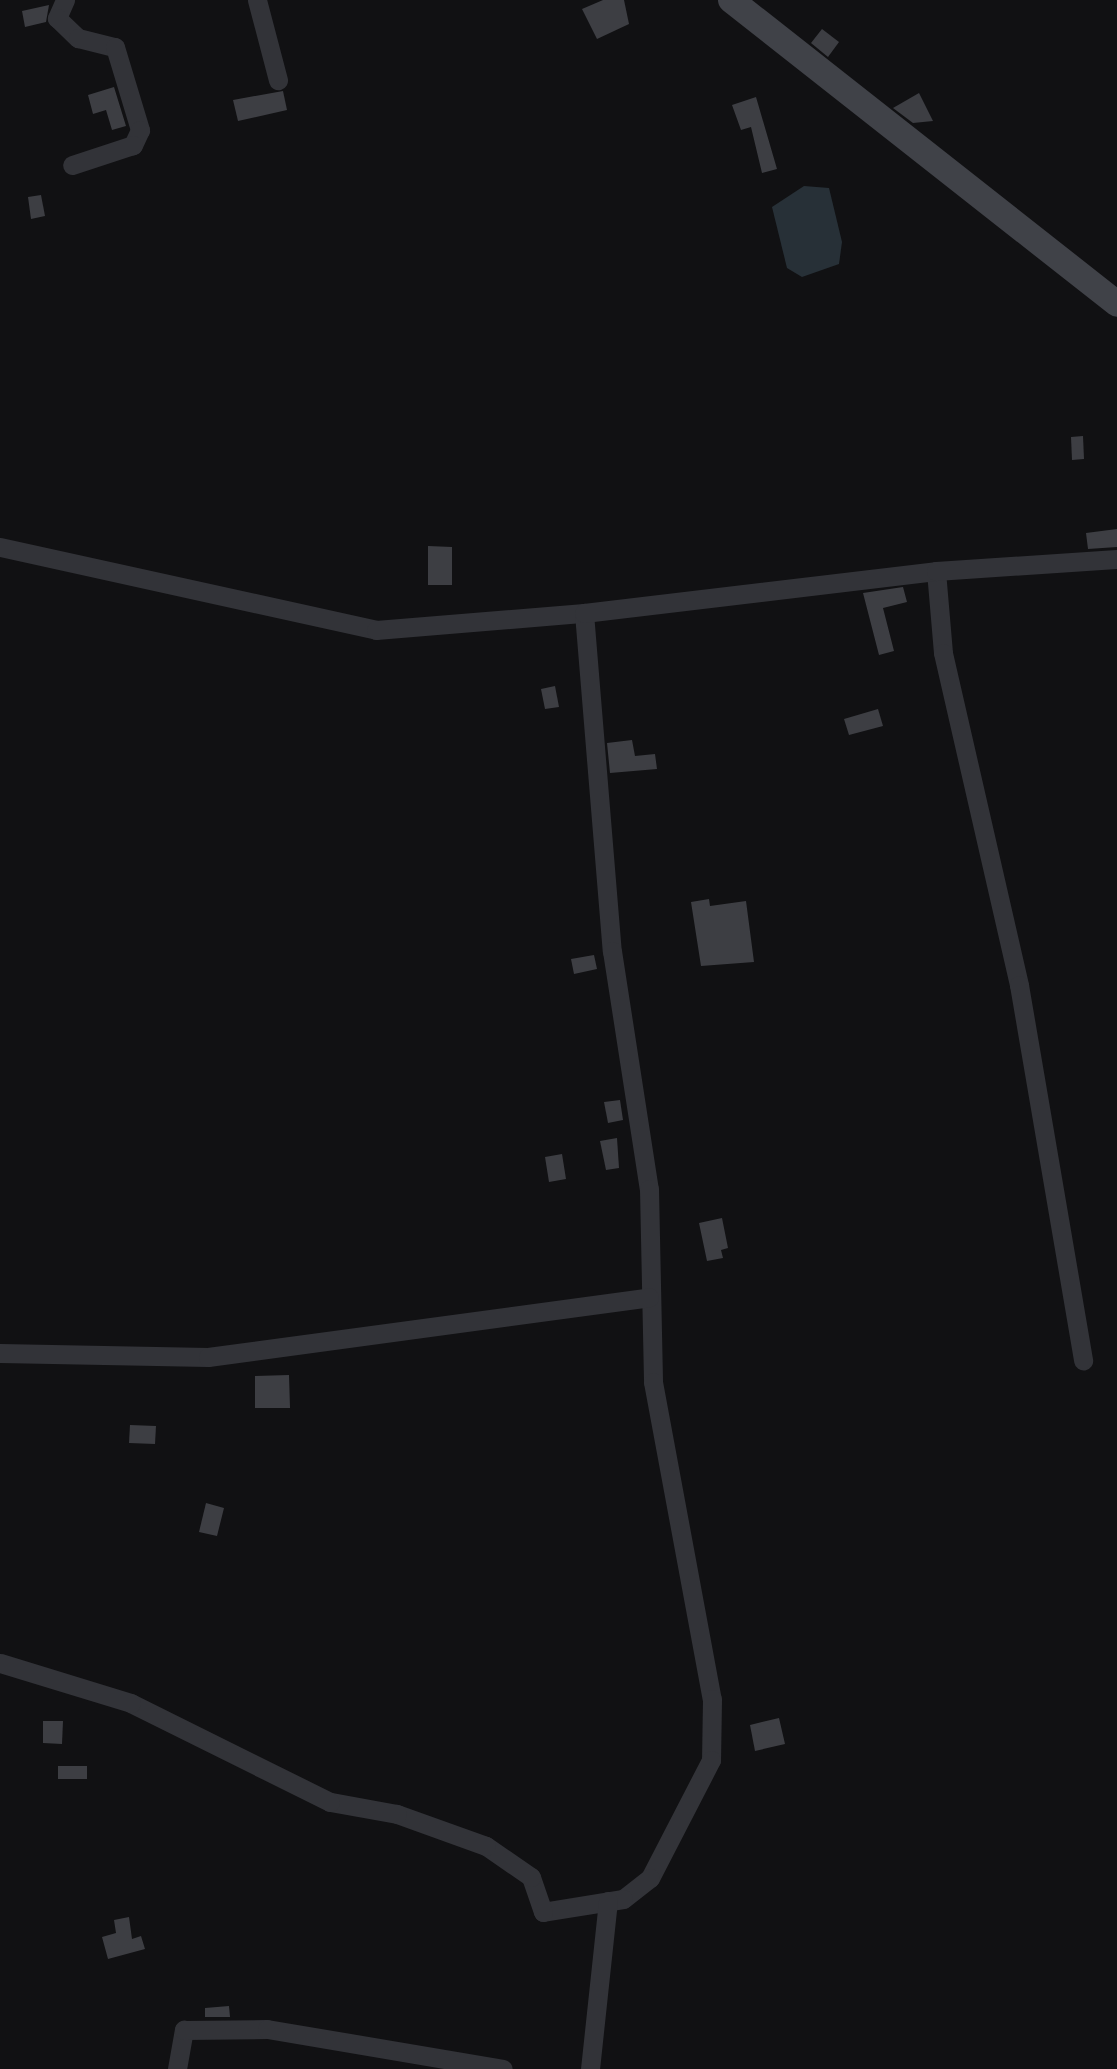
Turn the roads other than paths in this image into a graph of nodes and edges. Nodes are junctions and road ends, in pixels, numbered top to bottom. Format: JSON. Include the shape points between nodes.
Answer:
{"nodes":[{"id":1,"x":65,"y":0,"type":"edge"},
{"id":2,"x":257,"y":0,"type":"edge"},
{"id":3,"x":731,"y":0,"type":"edge"},
{"id":4,"x":278,"y":80,"type":"dead end"},
{"id":5,"x":72,"y":165,"type":"dead end"},
{"id":6,"x":1117,"y":304,"type":"edge"},
{"id":7,"x":0,"y":547,"type":"edge"},
{"id":8,"x":1117,"y":559,"type":"edge"},
{"id":9,"x":936,"y":571,"type":"junction"},
{"id":10,"x":584,"y":613,"type":"junction"},
{"id":11,"x":649,"y":1297,"type":"junction"},
{"id":12,"x":0,"y":1353,"type":"edge"},
{"id":13,"x":1083,"y":1361,"type":"dead end"},
{"id":14,"x":0,"y":1663,"type":"edge"},
{"id":15,"x":608,"y":1901,"type":"junction"},
{"id":16,"x":177,"y":2069,"type":"edge"},
{"id":17,"x":503,"y":2069,"type":"edge"},
{"id":18,"x":590,"y":2069,"type":"edge"}],
"edges":[{"from":1,"to":5,"type":"street","via":[[57,18],[71,31],[115,47],[140,130],[133,145]]},
{"from":2,"to":4,"type":"street"},
{"from":3,"to":6,"type":"main road"},
{"from":7,"to":10,"type":"street","via":[[376,630]]},
{"from":8,"to":9,"type":"street"},
{"from":9,"to":10,"type":"street"},
{"from":9,"to":13,"type":"street","via":[[943,653],[1019,985]]},
{"from":10,"to":11,"type":"street","via":[[612,951],[649,1189]]},
{"from":11,"to":12,"type":"street","via":[[208,1357],[78,1350]]},
{"from":11,"to":15,"type":"street","via":[[653,1381],[712,1699],[711,1760],[649,1878],[623,1899]]},
{"from":14,"to":15,"type":"street","via":[[131,1703],[330,1802],[397,1814],[486,1846],[531,1877],[543,1912]]},
{"from":15,"to":18,"type":"street"},
{"from":16,"to":17,"type":"street","via":[[184,2030],[267,2029]]}]}
